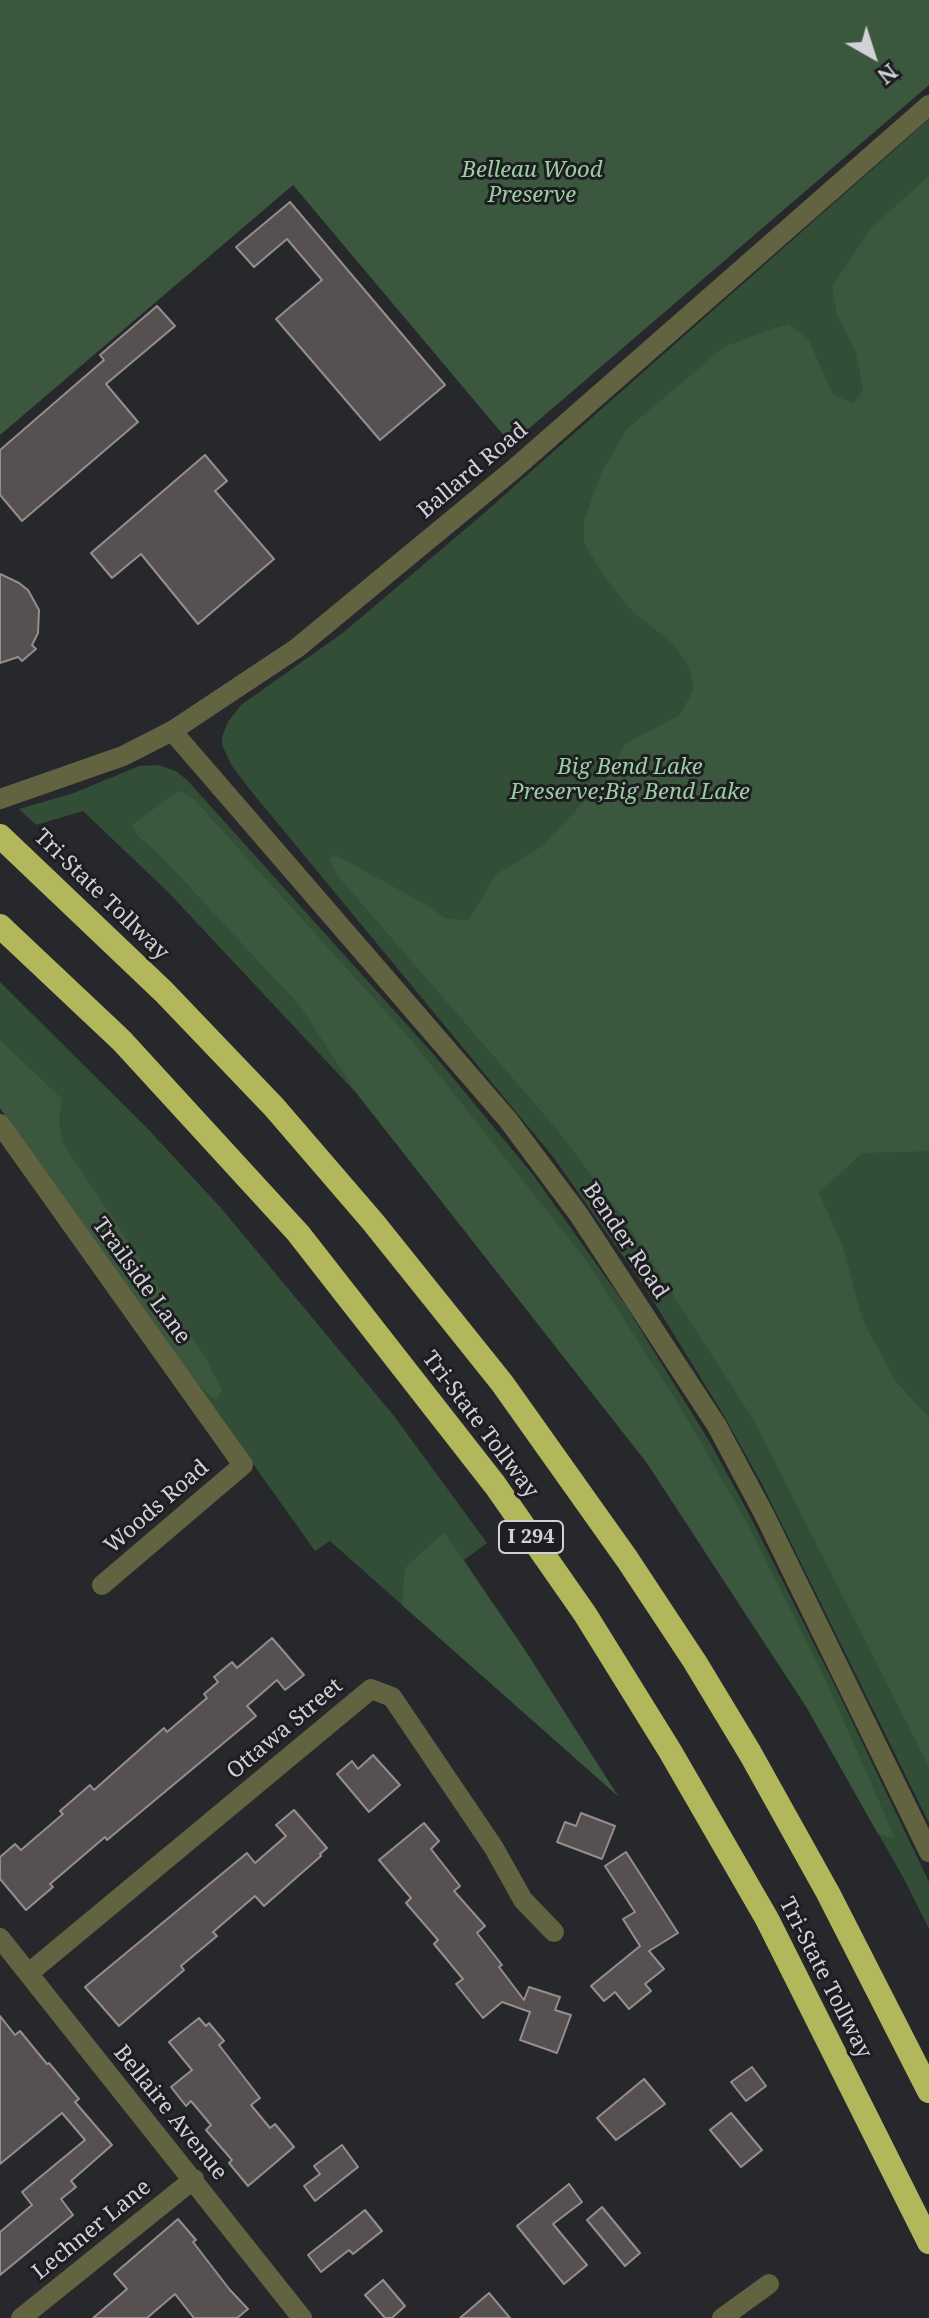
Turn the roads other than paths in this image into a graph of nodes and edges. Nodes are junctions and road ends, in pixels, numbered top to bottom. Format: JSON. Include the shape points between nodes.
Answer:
{"nodes":[{"id":1,"x":929,"y":105,"type":"edge"},
{"id":2,"x":172,"y":731,"type":"junction"},
{"id":3,"x":0,"y":799,"type":"edge"},
{"id":4,"x":0,"y":836,"type":"edge"},
{"id":5,"x":0,"y":926,"type":"edge"},
{"id":6,"x":0,"y":1124,"type":"edge"},
{"id":7,"x":243,"y":1465,"type":"joint"},
{"id":8,"x":102,"y":1585,"type":"dead end"},
{"id":9,"x":929,"y":1852,"type":"edge"},
{"id":10,"x":554,"y":1932,"type":"dead end"},
{"id":11,"x":0,"y":1938,"type":"edge"},
{"id":12,"x":29,"y":1973,"type":"junction"},
{"id":13,"x":929,"y":2091,"type":"edge"},
{"id":14,"x":194,"y":2179,"type":"junction"},
{"id":15,"x":929,"y":2242,"type":"edge"},
{"id":16,"x":769,"y":2284,"type":"dead end"},
{"id":17,"x":21,"y":2318,"type":"edge"},
{"id":18,"x":302,"y":2318,"type":"edge"},
{"id":19,"x":722,"y":2318,"type":"edge"}],
"edges":[{"from":1,"to":2,"type":"street","name":"Ballard Road","via":[[360,598],[297,648]]},
{"from":2,"to":3,"type":"street","name":"Ballard Road","via":[[123,756]]},
{"from":2,"to":9,"type":"street","name":"Bender Road","via":[[508,1120],[633,1294],[717,1426],[765,1516]]},
{"from":4,"to":13,"type":"highway","name":"Tri-State Tollway","number":"I 294","via":[[164,992],[274,1107],[502,1383],[627,1559],[750,1753]]},
{"from":5,"to":15,"type":"highway","name":"Tri-State Tollway","number":"I 294","via":[[122,1041],[298,1233],[495,1485],[600,1639],[767,1919]]},
{"from":6,"to":7,"type":"street","name":"Trailside Lane"},
{"from":7,"to":8,"type":"street","name":"Woods Road"},
{"from":10,"to":12,"type":"street","name":"Ottawa Street","via":[[523,1900],[392,1697],[371,1689]]},
{"from":11,"to":12,"type":"street","name":"Bellaire Avenue"},
{"from":12,"to":14,"type":"street","name":"Bellaire Avenue"},
{"from":14,"to":17,"type":"street","name":"Lechner Lane"},
{"from":14,"to":18,"type":"street","name":"Bellaire Avenue"},
{"from":16,"to":19,"type":"street"}]}
